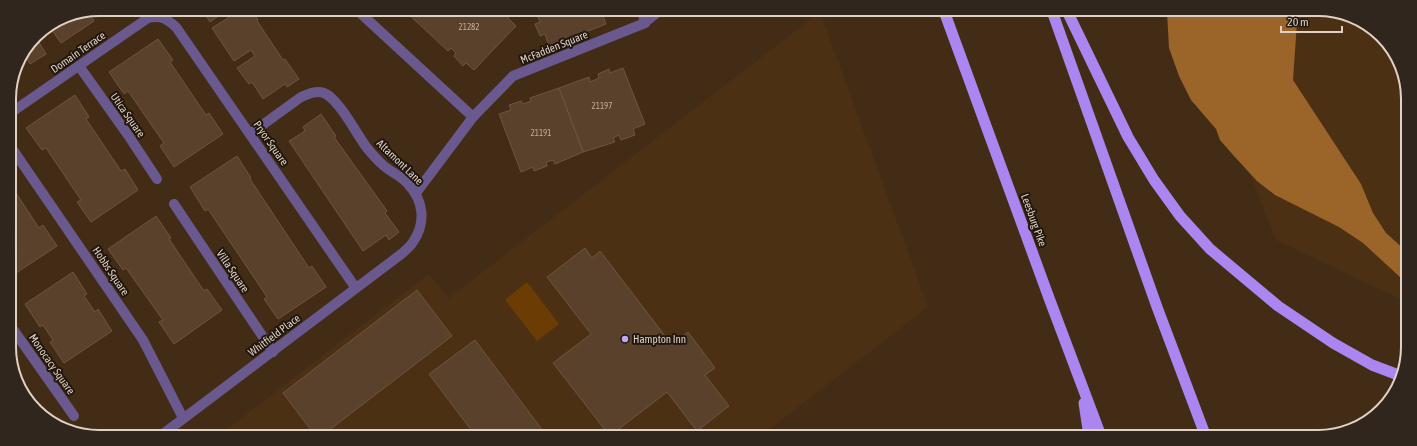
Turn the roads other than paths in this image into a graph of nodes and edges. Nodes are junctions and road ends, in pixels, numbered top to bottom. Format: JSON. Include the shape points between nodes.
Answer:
{"nodes":[{"id":1,"x":363,"y":16,"type":"edge"},
{"id":2,"x":643,"y":16,"type":"edge"},
{"id":3,"x":654,"y":16,"type":"edge"},
{"id":4,"x":946,"y":16,"type":"edge"},
{"id":5,"x":1054,"y":16,"type":"edge"},
{"id":6,"x":1069,"y":16,"type":"edge"},
{"id":7,"x":162,"y":17,"type":"joint"},
{"id":8,"x":645,"y":23,"type":"junction"},
{"id":9,"x":79,"y":66,"type":"junction"},
{"id":10,"x":16,"y":109,"type":"edge"},
{"id":11,"x":473,"y":117,"type":"junction"},
{"id":12,"x":250,"y":134,"type":"junction"},
{"id":13,"x":16,"y":153,"type":"edge"},
{"id":14,"x":157,"y":179,"type":"dead end"},
{"id":15,"x":416,"y":193,"type":"junction"},
{"id":16,"x":174,"y":204,"type":"dead end"},
{"id":17,"x":400,"y":255,"type":"joint"},
{"id":18,"x":355,"y":287,"type":"junction"},
{"id":19,"x":1049,"y":298,"type":"junction"},
{"id":20,"x":16,"y":334,"type":"edge"},
{"id":21,"x":273,"y":352,"type":"junction"},
{"id":22,"x":1397,"y":374,"type":"edge"},
{"id":23,"x":74,"y":416,"type":"dead end"},
{"id":24,"x":183,"y":418,"type":"junction"},
{"id":25,"x":168,"y":430,"type":"edge"},
{"id":26,"x":1088,"y":430,"type":"edge"},
{"id":27,"x":1100,"y":430,"type":"edge"},
{"id":28,"x":1204,"y":430,"type":"edge"}],
"edges":[{"from":1,"to":11,"type":"street"},
{"from":2,"to":8,"type":"street"},
{"from":3,"to":8,"type":"lane"},
{"from":4,"to":19,"type":"highway","name":"Leesburg Pike"},
{"from":5,"to":28,"type":"highway"},
{"from":6,"to":22,"type":"highway","via":[[1128,137],[1180,216],[1210,249],[1278,306],[1333,343],[1372,365]]},
{"from":7,"to":9,"type":"street","name":"Domain Terrace","via":[[148,18]]},
{"from":7,"to":12,"type":"street","name":"Pryor Square","via":[[176,27]]},
{"from":8,"to":11,"type":"street","name":"McFadden Square","via":[[513,76]]},
{"from":9,"to":10,"type":"street","name":"Domain Terrace"},
{"from":9,"to":14,"type":"street","name":"Utica Square"},
{"from":11,"to":15,"type":"street","name":"McFadden Square"},
{"from":12,"to":15,"type":"street","name":"Altamont Lane","via":[[301,98],[309,94],[324,93],[332,99],[384,166]]},
{"from":12,"to":18,"type":"street","name":"Pryor Square"},
{"from":13,"to":24,"type":"street","name":"Hobbs Square","via":[[143,340]]},
{"from":15,"to":17,"type":"street","name":"Altamont Lane","via":[[423,218],[420,230],[413,243]]},
{"from":16,"to":21,"type":"street","name":"Villa Square"},
{"from":17,"to":18,"type":"street","name":"Whitfield Place"},
{"from":18,"to":21,"type":"street","name":"Whitfield Place"},
{"from":19,"to":26,"type":"highway","via":[[1081,383]]},
{"from":19,"to":27,"type":"highway","name":"Leesburg Pike"},
{"from":20,"to":23,"type":"street","name":"Monocacy Square"},
{"from":21,"to":24,"type":"street","name":"Whitfield Place"},
{"from":24,"to":25,"type":"street","name":"Whitfield Place"}]}
